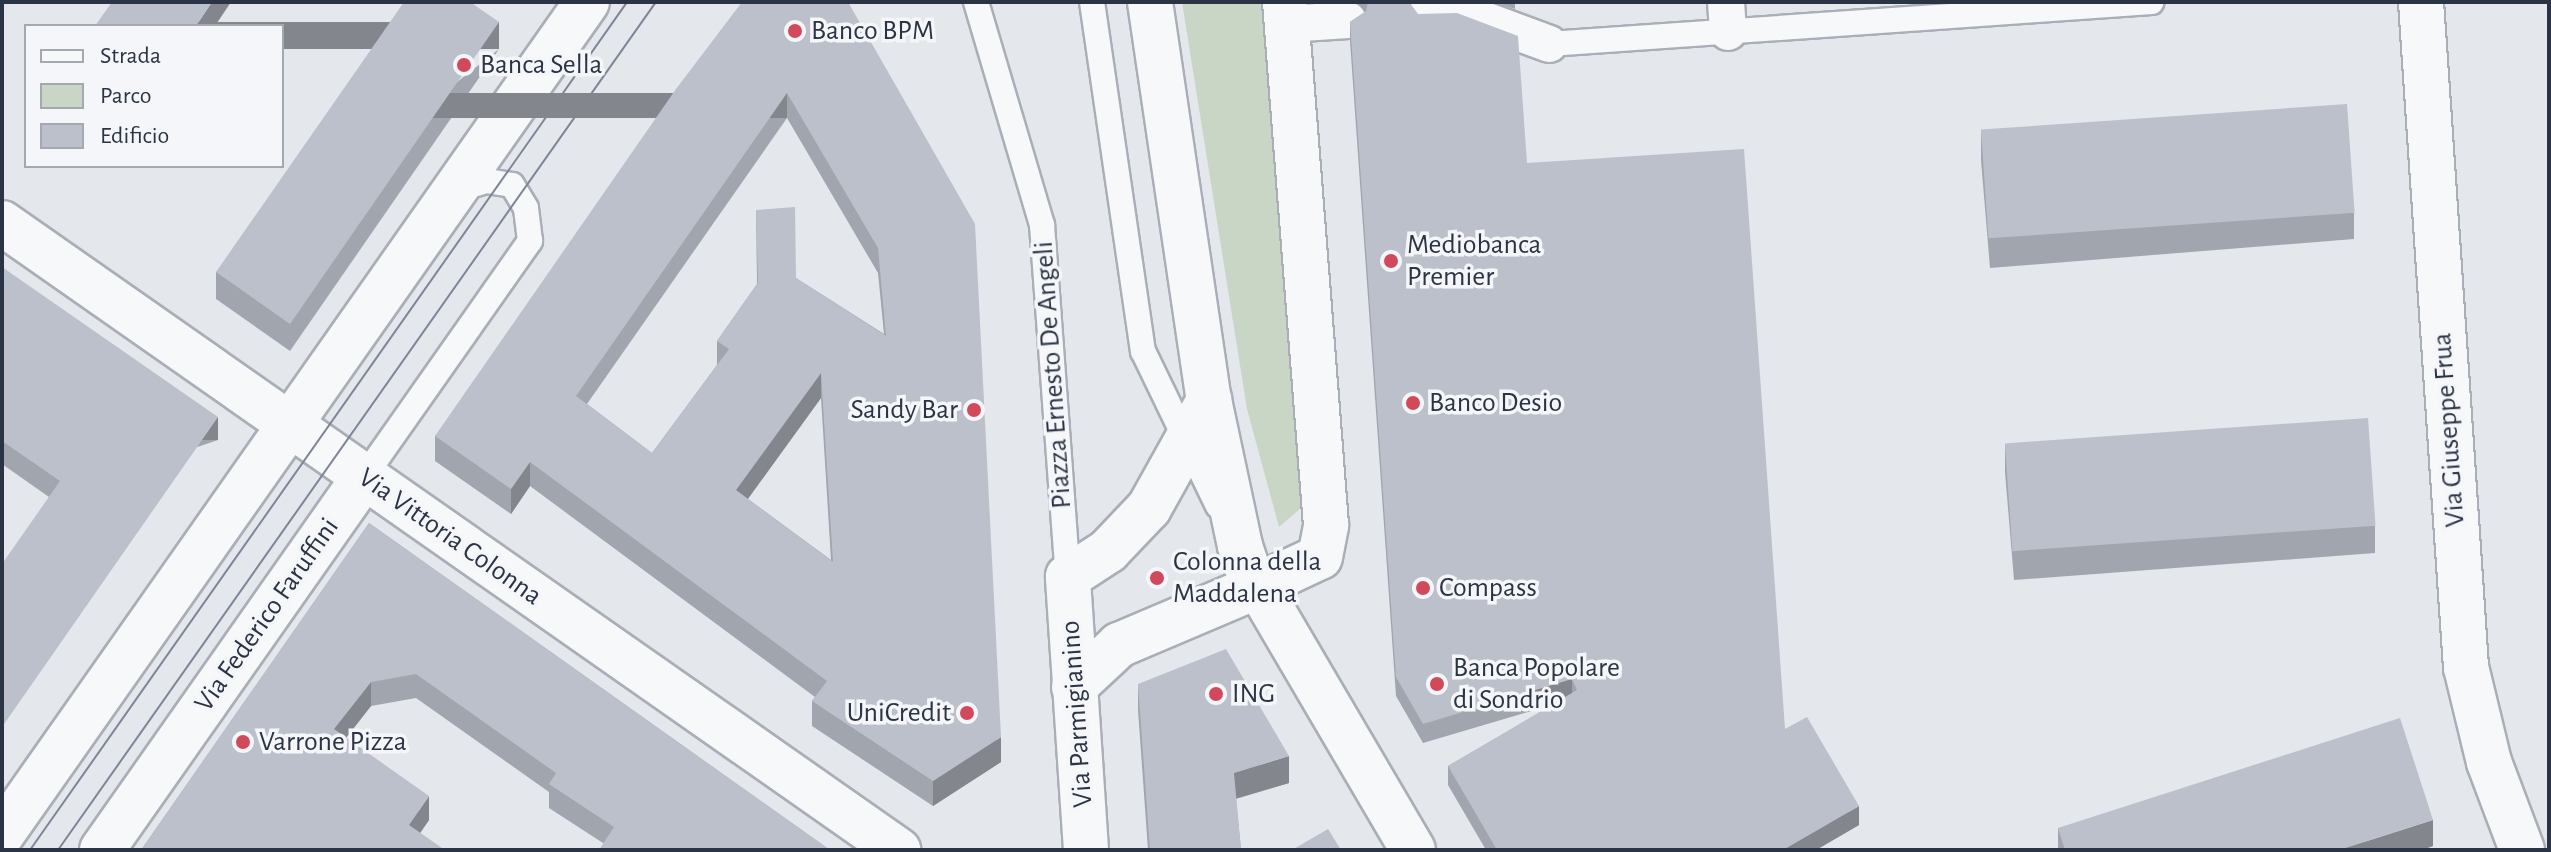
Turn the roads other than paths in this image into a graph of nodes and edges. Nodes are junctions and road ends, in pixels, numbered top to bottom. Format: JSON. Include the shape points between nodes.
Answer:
{"nodes":[{"id":1,"x":587,"y":2,"type":"edge"},
{"id":2,"x":976,"y":2,"type":"edge"},
{"id":3,"x":1092,"y":2,"type":"edge"},
{"id":4,"x":1150,"y":2,"type":"edge"},
{"id":5,"x":2152,"y":2,"type":"edge"},
{"id":6,"x":2414,"y":6,"type":"edge"},
{"id":7,"x":1286,"y":13,"type":"edge"},
{"id":8,"x":1426,"y":14,"type":"edge"},
{"id":9,"x":1727,"y":17,"type":"edge"},
{"id":10,"x":1348,"y":20,"type":"edge"},
{"id":11,"x":1549,"y":44,"type":"joint"},
{"id":12,"x":457,"y":191,"type":"junction"},
{"id":13,"x":2,"y":223,"type":"edge"},
{"id":14,"x":1209,"y":400,"type":"junction"},
{"id":15,"x":291,"y":426,"type":"junction"},
{"id":16,"x":1185,"y":444,"type":"junction"},
{"id":17,"x":364,"y":477,"type":"junction"},
{"id":18,"x":1240,"y":546,"type":"junction"},
{"id":19,"x":1068,"y":577,"type":"junction"},
{"id":20,"x":1258,"y":586,"type":"junction"},
{"id":21,"x":1074,"y":687,"type":"junction"},
{"id":22,"x":2,"y":834,"type":"edge"},
{"id":23,"x":102,"y":850,"type":"edge"},
{"id":24,"x":898,"y":850,"type":"edge"},
{"id":25,"x":1086,"y":850,"type":"edge"},
{"id":26,"x":1413,"y":850,"type":"edge"},
{"id":27,"x":2522,"y":850,"type":"edge"}],
"edges":[{"from":1,"to":12,"type":"street"},
{"from":2,"to":19,"type":"lane","name":"Piazza Ernesto De Angeli","via":[[1042,225]]},
{"from":3,"to":16,"type":"lane","via":[[1143,351]]},
{"from":4,"to":14,"type":"street"},
{"from":5,"to":9,"type":"lane"},
{"from":6,"to":27,"type":"street","name":"Via Giuseppe Frua","via":[[2466,667],[2489,762]]},
{"from":7,"to":10,"type":"street"},
{"from":7,"to":20,"type":"street","via":[[1326,525],[1320,557]]},
{"from":8,"to":11,"type":"street","via":[[1460,11]]},
{"from":9,"to":11,"type":"lane"},
{"from":12,"to":15,"type":"street"},
{"from":12,"to":17,"type":"lane","name":"Via Federico Faruffini","via":[[486,181],[512,185],[526,208],[530,241]]},
{"from":13,"to":15,"type":"street","name":"Via Vittoria Colonna"},
{"from":14,"to":16,"type":"street"},
{"from":14,"to":18,"type":"street"},
{"from":15,"to":17,"type":"street","name":"Via Vittoria Colonna"},
{"from":15,"to":22,"type":"street"},
{"from":16,"to":18,"type":"lane"},
{"from":16,"to":19,"type":"street","via":[[1149,508],[1108,551]]},
{"from":17,"to":23,"type":"street","name":"Via Federico Faruffini"},
{"from":17,"to":24,"type":"street","name":"Via Vittoria Colonna"},
{"from":18,"to":20,"type":"street"},
{"from":19,"to":21,"type":"street","name":"Via Parmigianino"},
{"from":20,"to":21,"type":"street","via":[[1119,645]]},
{"from":20,"to":26,"type":"street"},
{"from":21,"to":25,"type":"street","name":"Via Parmigianino"}]}
